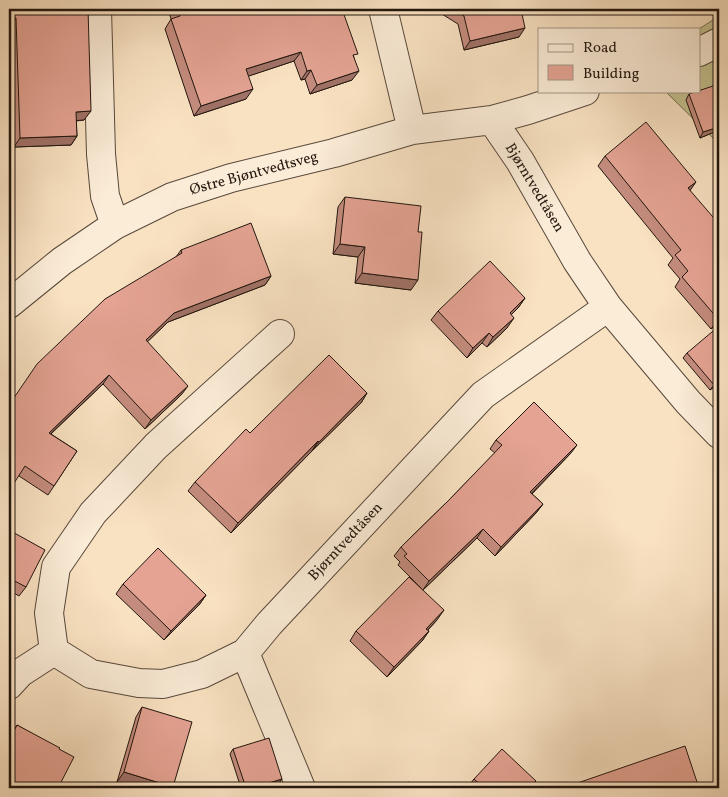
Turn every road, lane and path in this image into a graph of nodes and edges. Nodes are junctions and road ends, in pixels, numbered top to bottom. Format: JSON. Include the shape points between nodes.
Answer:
{"nodes":[{"id":1,"x":97,"y":9,"type":"edge"},
{"id":2,"x":383,"y":9,"type":"edge"},
{"id":3,"x":719,"y":42,"type":"edge"},
{"id":4,"x":700,"y":52,"type":"edge"},
{"id":5,"x":583,"y":92,"type":"edge"},
{"id":6,"x":492,"y":120,"type":"junction"},
{"id":7,"x":412,"y":130,"type":"junction"},
{"id":8,"x":115,"y":226,"type":"junction"},
{"id":9,"x":9,"y":304,"type":"edge"},
{"id":10,"x":608,"y":307,"type":"junction"},
{"id":11,"x":280,"y":334,"type":"dead end"},
{"id":12,"x":719,"y":434,"type":"edge"},
{"id":13,"x":54,"y":651,"type":"junction"},
{"id":14,"x":245,"y":653,"type":"junction"},
{"id":15,"x":9,"y":685,"type":"edge"},
{"id":16,"x":301,"y":788,"type":"edge"}],
"edges":[{"from":1,"to":8,"type":"street","via":[[101,154],[105,196]]},
{"from":2,"to":7,"type":"street"},
{"from":3,"to":4,"type":"street"},
{"from":5,"to":6,"type":"street","name":"Østre Bjøntvedtsveg"},
{"from":6,"to":7,"type":"street","name":"Østre Bjøntvedtsveg"},
{"from":6,"to":10,"type":"street","name":"Bjørntvedtåsen"},
{"from":7,"to":8,"type":"street","name":"Østre Bjøntvedtsveg","via":[[180,194]]},
{"from":8,"to":9,"type":"street","name":"Østre Bjøntvedtsveg","via":[[62,261]]},
{"from":10,"to":12,"type":"street","name":"Bjørntvedtåsen"},
{"from":10,"to":14,"type":"street","name":"Bjørntvedtåsen","via":[[483,395]]},
{"from":11,"to":13,"type":"street","via":[[156,446],[93,513],[56,567],[49,613]]},
{"from":13,"to":14,"type":"street","name":"Bjørntvedtåsen","via":[[92,674],[163,684],[202,674]]},
{"from":13,"to":15,"type":"street","via":[[20,673]]},
{"from":14,"to":16,"type":"street"}]}
